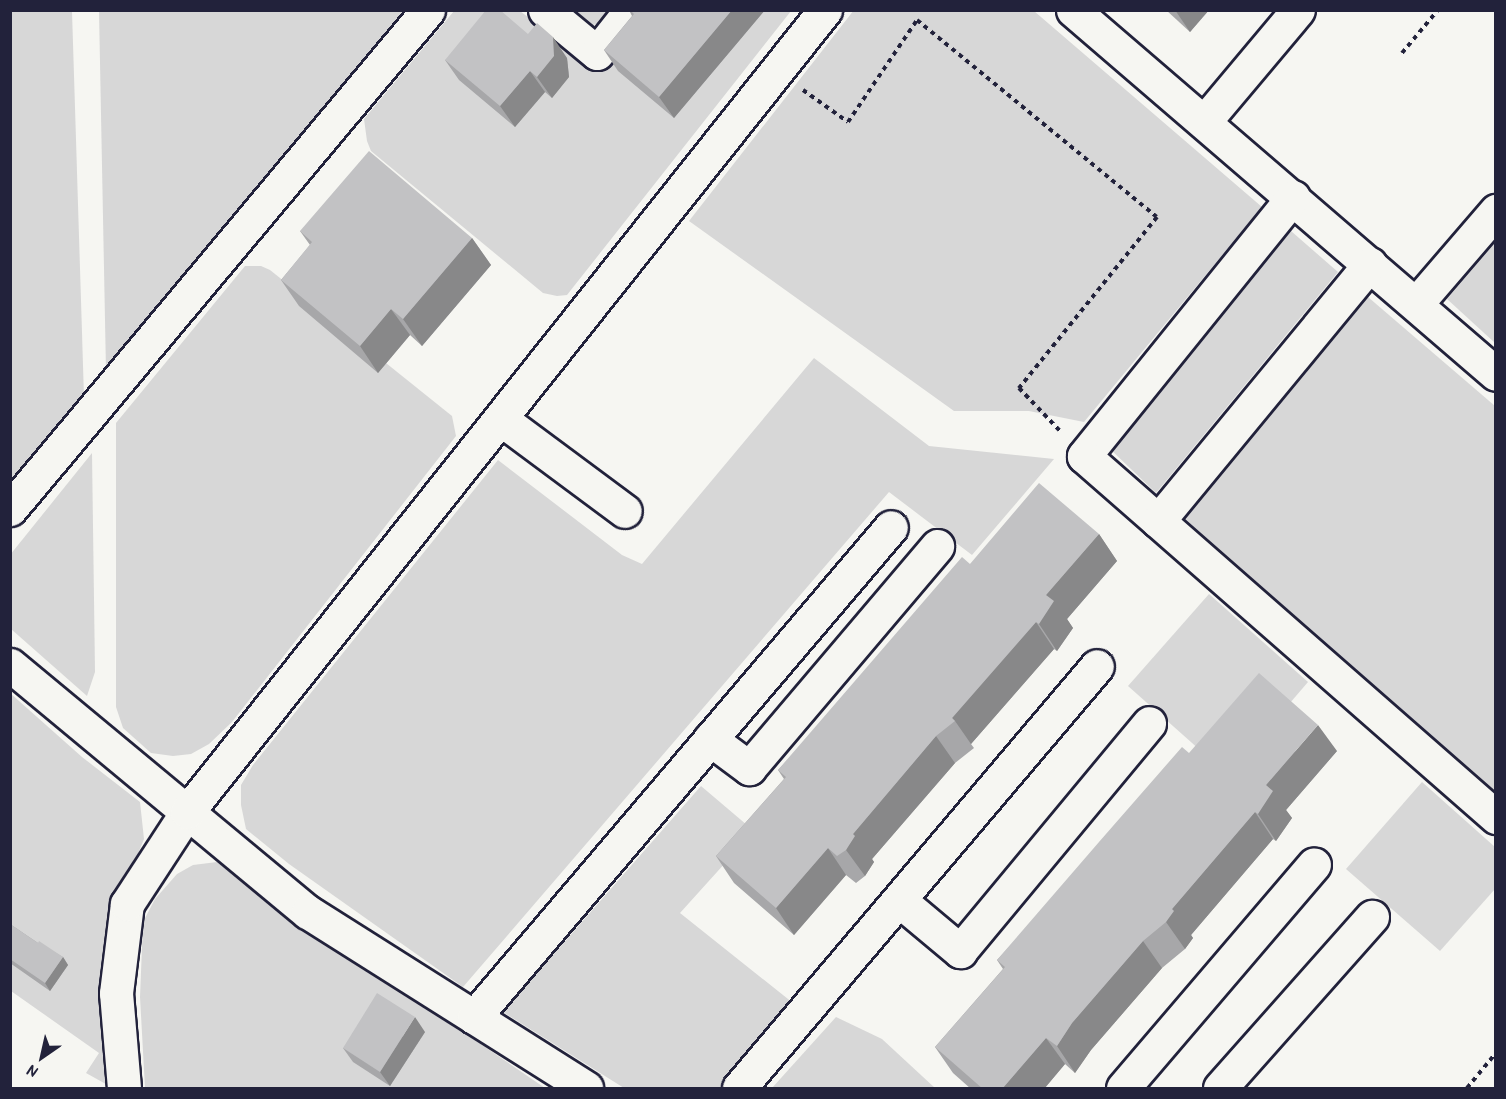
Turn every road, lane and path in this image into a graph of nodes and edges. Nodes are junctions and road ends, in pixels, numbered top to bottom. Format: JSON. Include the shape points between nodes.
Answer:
{"nodes":[{"id":1,"x":428,"y":10,"type":"edge"},
{"id":2,"x":545,"y":10,"type":"edge"},
{"id":3,"x":631,"y":10,"type":"edge"},
{"id":4,"x":825,"y":10,"type":"edge"},
{"id":5,"x":1073,"y":10,"type":"edge"},
{"id":6,"x":1298,"y":10,"type":"edge"},
{"id":7,"x":1438,"y":10,"type":"edge"},
{"id":8,"x":1402,"y":53,"type":"dead end"},
{"id":9,"x":777,"y":72,"type":"junction"},
{"id":10,"x":1204,"y":122,"type":"junction"},
{"id":11,"x":1293,"y":197,"type":"junction"},
{"id":12,"x":1496,"y":211,"type":"edge"},
{"id":13,"x":1370,"y":264,"type":"junction"},
{"id":14,"x":1416,"y":304,"type":"junction"},
{"id":15,"x":1496,"y":374,"type":"edge"},
{"id":16,"x":501,"y":419,"type":"junction"},
{"id":17,"x":1084,"y":456,"type":"junction"},
{"id":18,"x":10,"y":509,"type":"edge"},
{"id":19,"x":625,"y":511,"type":"dead end"},
{"id":20,"x":1158,"y":520,"type":"junction"},
{"id":21,"x":891,"y":527,"type":"dead end"},
{"id":22,"x":937,"y":546,"type":"dead end"},
{"id":23,"x":10,"y":665,"type":"edge"},
{"id":24,"x":1097,"y":666,"type":"dead end"},
{"id":25,"x":1149,"y":723,"type":"dead end"},
{"id":26,"x":710,"y":739,"type":"junction"},
{"id":27,"x":187,"y":812,"type":"junction"},
{"id":28,"x":1496,"y":817,"type":"edge"},
{"id":29,"x":1314,"y":864,"type":"dead end"},
{"id":30,"x":899,"y":900,"type":"junction"},
{"id":31,"x":1372,"y":917,"type":"dead end"},
{"id":32,"x":474,"y":1017,"type":"junction"},
{"id":33,"x":1496,"y":1053,"type":"edge"},
{"id":34,"x":577,"y":1086,"type":"edge"},
{"id":35,"x":124,"y":1089,"type":"edge"},
{"id":36,"x":739,"y":1089,"type":"edge"},
{"id":37,"x":1123,"y":1089,"type":"edge"},
{"id":38,"x":1220,"y":1089,"type":"edge"},
{"id":39,"x":1467,"y":1089,"type":"edge"}],
"edges":[{"from":1,"to":18,"type":"lane"},
{"from":2,"to":3,"type":"lane","via":[[597,53]]},
{"from":4,"to":9,"type":"lane"},
{"from":5,"to":10,"type":"lane"},
{"from":6,"to":10,"type":"lane"},
{"from":7,"to":8,"type":"path"},
{"from":9,"to":16,"type":"lane"},
{"from":9,"to":17,"type":"path","via":[[848,122],[917,20],[1157,217],[1019,388]]},
{"from":10,"to":11,"type":"lane"},
{"from":11,"to":13,"type":"lane"},
{"from":11,"to":17,"type":"lane"},
{"from":12,"to":14,"type":"lane"},
{"from":13,"to":14,"type":"lane"},
{"from":13,"to":20,"type":"lane"},
{"from":14,"to":15,"type":"lane"},
{"from":16,"to":19,"type":"lane"},
{"from":16,"to":27,"type":"lane"},
{"from":17,"to":20,"type":"lane"},
{"from":20,"to":28,"type":"lane"},
{"from":21,"to":26,"type":"lane"},
{"from":22,"to":26,"type":"lane","via":[[749,768]]},
{"from":23,"to":27,"type":"lane"},
{"from":24,"to":30,"type":"lane"},
{"from":25,"to":30,"type":"lane","via":[[960,951]]},
{"from":26,"to":32,"type":"lane"},
{"from":27,"to":32,"type":"lane","via":[[308,912]]},
{"from":27,"to":35,"type":"lane","via":[[127,904],[116,993]]},
{"from":29,"to":37,"type":"lane"},
{"from":30,"to":36,"type":"lane"},
{"from":31,"to":38,"type":"lane"},
{"from":32,"to":34,"type":"lane"},
{"from":33,"to":39,"type":"path"}]}
